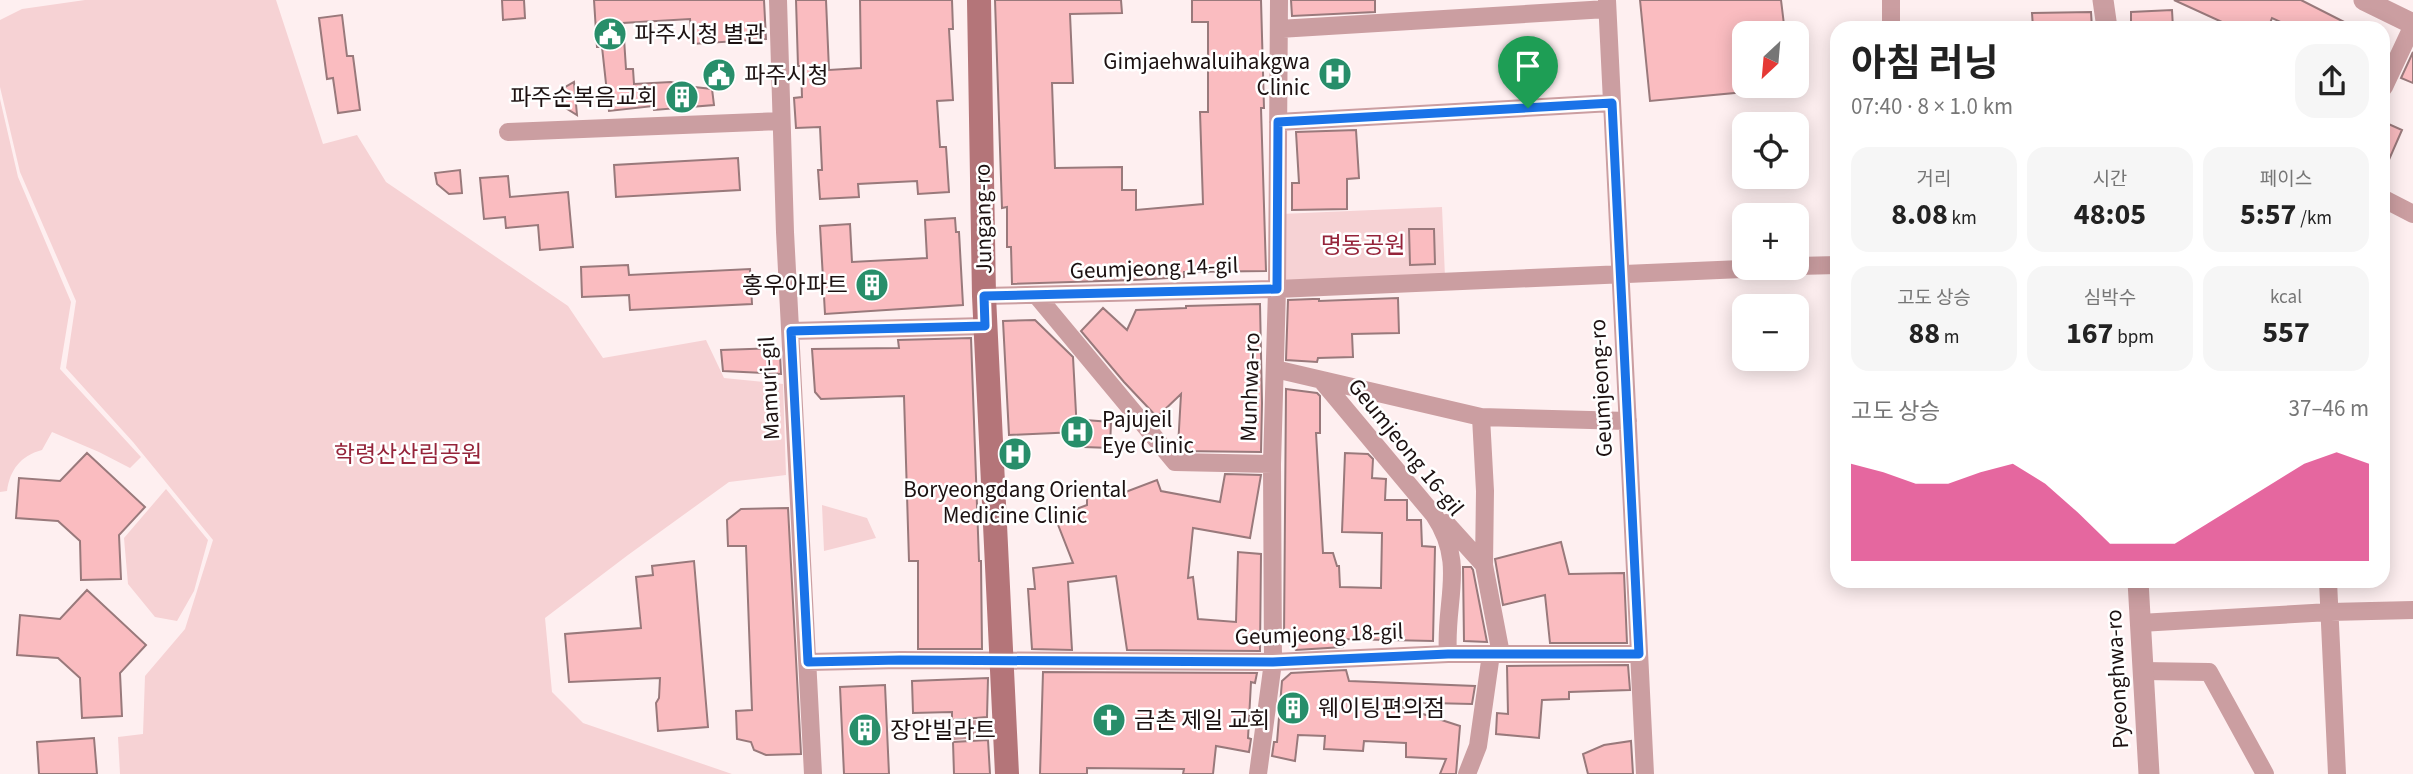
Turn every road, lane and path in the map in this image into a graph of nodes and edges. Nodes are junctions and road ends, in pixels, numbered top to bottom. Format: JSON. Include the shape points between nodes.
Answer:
{"nodes":[{"id":1,"x":778,"y":0,"type":"edge"},
{"id":2,"x":979,"y":0,"type":"edge"},
{"id":3,"x":1279,"y":0,"type":"edge"},
{"id":4,"x":1891,"y":0,"type":"edge"},
{"id":5,"x":2364,"y":0,"type":"edge"},
{"id":6,"x":1607,"y":4,"type":"edge"},
{"id":7,"x":1891,"y":21,"type":"edge"},
{"id":8,"x":2413,"y":24,"type":"edge"},
{"id":9,"x":1279,"y":29,"type":"junction"},
{"id":10,"x":2390,"y":74,"type":"edge"},
{"id":11,"x":1612,"y":103,"type":"junction"},
{"id":12,"x":781,"y":121,"type":"junction"},
{"id":13,"x":1278,"y":122,"type":"junction"},
{"id":14,"x":508,"y":132,"type":"dead end"},
{"id":15,"x":2390,"y":202,"type":"edge"},
{"id":16,"x":2413,"y":214,"type":"edge"},
{"id":17,"x":1830,"y":265,"type":"edge"},
{"id":18,"x":1809,"y":266,"type":"edge"},
{"id":19,"x":1732,"y":269,"type":"edge"},
{"id":20,"x":1620,"y":274,"type":"junction"},
{"id":21,"x":1277,"y":289,"type":"junction"},
{"id":22,"x":984,"y":296,"type":"junction"},
{"id":23,"x":1037,"y":296,"type":"junction"},
{"id":24,"x":985,"y":326,"type":"junction"},
{"id":25,"x":791,"y":331,"type":"junction"},
{"id":26,"x":1275,"y":369,"type":"junction"},
{"id":27,"x":1322,"y":381,"type":"junction"},
{"id":28,"x":1481,"y":418,"type":"junction"},
{"id":29,"x":1628,"y":421,"type":"junction"},
{"id":30,"x":1272,"y":464,"type":"junction"},
{"id":31,"x":1434,"y":514,"type":"junction"},
{"id":32,"x":1484,"y":565,"type":"junction"},
{"id":33,"x":2138,"y":588,"type":"edge"},
{"id":34,"x":2328,"y":588,"type":"edge"},
{"id":35,"x":2413,"y":610,"type":"edge"},
{"id":36,"x":2330,"y":612,"type":"junction"},
{"id":37,"x":2140,"y":623,"type":"junction"},
{"id":38,"x":1448,"y":654,"type":"junction"},
{"id":39,"x":1496,"y":654,"type":"junction"},
{"id":40,"x":1639,"y":654,"type":"junction"},
{"id":41,"x":1001,"y":660,"type":"junction"},
{"id":42,"x":808,"y":662,"type":"junction"},
{"id":43,"x":1273,"y":662,"type":"junction"},
{"id":44,"x":2143,"y":671,"type":"junction"},
{"id":45,"x":1004,"y":727,"type":"junction"},
{"id":46,"x":953,"y":731,"type":"dead end"},
{"id":47,"x":814,"y":774,"type":"edge"},
{"id":48,"x":1007,"y":774,"type":"edge"},
{"id":49,"x":1258,"y":774,"type":"edge"},
{"id":50,"x":1467,"y":774,"type":"edge"},
{"id":51,"x":1645,"y":774,"type":"edge"},
{"id":52,"x":2149,"y":774,"type":"edge"},
{"id":53,"x":2265,"y":774,"type":"edge"},
{"id":54,"x":2337,"y":774,"type":"edge"}],
"edges":[{"from":1,"to":12,"type":"street","name":"Mamuri-gil"},
{"from":2,"to":22,"type":"main road","name":"Jungang-ro"},
{"from":3,"to":9,"type":"street","name":"Munhwa-ro"},
{"from":4,"to":7,"type":"street"},
{"from":5,"to":8,"type":"street"},
{"from":6,"to":9,"type":"street"},
{"from":6,"to":11,"type":"street","name":"Geumjeong-ro"},
{"from":8,"to":10,"type":"street"},
{"from":9,"to":13,"type":"street","name":"Munhwa-ro"},
{"from":11,"to":13,"type":"street"},
{"from":11,"to":20,"type":"street","name":"Geumjeong-ro"},
{"from":12,"to":14,"type":"street"},
{"from":12,"to":25,"type":"street","name":"Mamuri-gil"},
{"from":13,"to":21,"type":"street","name":"Munhwa-ro"},
{"from":15,"to":16,"type":"street"},
{"from":17,"to":18,"type":"street"},
{"from":19,"to":20,"type":"street","name":"Geumjeong 14-gil"},
{"from":20,"to":21,"type":"street","name":"Geumjeong 14-gil"},
{"from":20,"to":29,"type":"street","name":"Geumjeong-ro"},
{"from":21,"to":23,"type":"street","name":"Geumjeong 14-gil"},
{"from":21,"to":26,"type":"street","name":"Munhwa-ro"},
{"from":22,"to":23,"type":"street","name":"Geumjeong 14-gil"},
{"from":22,"to":24,"type":"main road","name":"Jungang-ro"},
{"from":23,"to":30,"type":"street","via":[[1175,462]]},
{"from":24,"to":25,"type":"street"},
{"from":24,"to":41,"type":"main road","name":"Jungang-ro"},
{"from":25,"to":42,"type":"street","name":"Mamuri-gil"},
{"from":26,"to":27,"type":"street","name":"Geumjeong 16-gil"},
{"from":26,"to":30,"type":"street","name":"Munhwa-ro"},
{"from":27,"to":28,"type":"street","name":"Geumjeong 16-gil"},
{"from":27,"to":31,"type":"street","name":"Geumjeong 16-gil"},
{"from":28,"to":29,"type":"street","name":"Geumjeong 16-gil"},
{"from":28,"to":32,"type":"street"},
{"from":29,"to":40,"type":"street","name":"Geumjeong-ro"},
{"from":30,"to":43,"type":"street","name":"Munhwa-ro"},
{"from":31,"to":32,"type":"street"},
{"from":31,"to":38,"type":"street","name":"Geumjeong 16-gil","via":[[1450,545],[1453,580]]},
{"from":32,"to":39,"type":"street"},
{"from":33,"to":37,"type":"street","name":"Pyeonghwa-ro"},
{"from":34,"to":36,"type":"street"},
{"from":35,"to":36,"type":"street"},
{"from":36,"to":37,"type":"street"},
{"from":36,"to":54,"type":"street"},
{"from":37,"to":44,"type":"street","name":"Pyeonghwa-ro"},
{"from":38,"to":39,"type":"street","name":"Geumjeong 18-gil"},
{"from":38,"to":43,"type":"street","name":"Geumjeong 18-gil"},
{"from":39,"to":40,"type":"street","name":"Geumjeong 18-gil"},
{"from":39,"to":50,"type":"street","via":[[1478,746]]},
{"from":40,"to":51,"type":"street","name":"Geumjeong-ro"},
{"from":41,"to":42,"type":"street","name":"Geumjeong 18-gil"},
{"from":41,"to":43,"type":"street","name":"Geumjeong 18-gil"},
{"from":41,"to":45,"type":"main road","name":"Jungang-ro"},
{"from":42,"to":47,"type":"street","name":"Mamuri-gil"},
{"from":43,"to":49,"type":"street","name":"Munhwa-ro"},
{"from":44,"to":52,"type":"street","name":"Pyeonghwa-ro"},
{"from":44,"to":53,"type":"street","via":[[2209,672]]},
{"from":45,"to":46,"type":"street"},
{"from":45,"to":48,"type":"main road","name":"Jungang-ro"}]}
